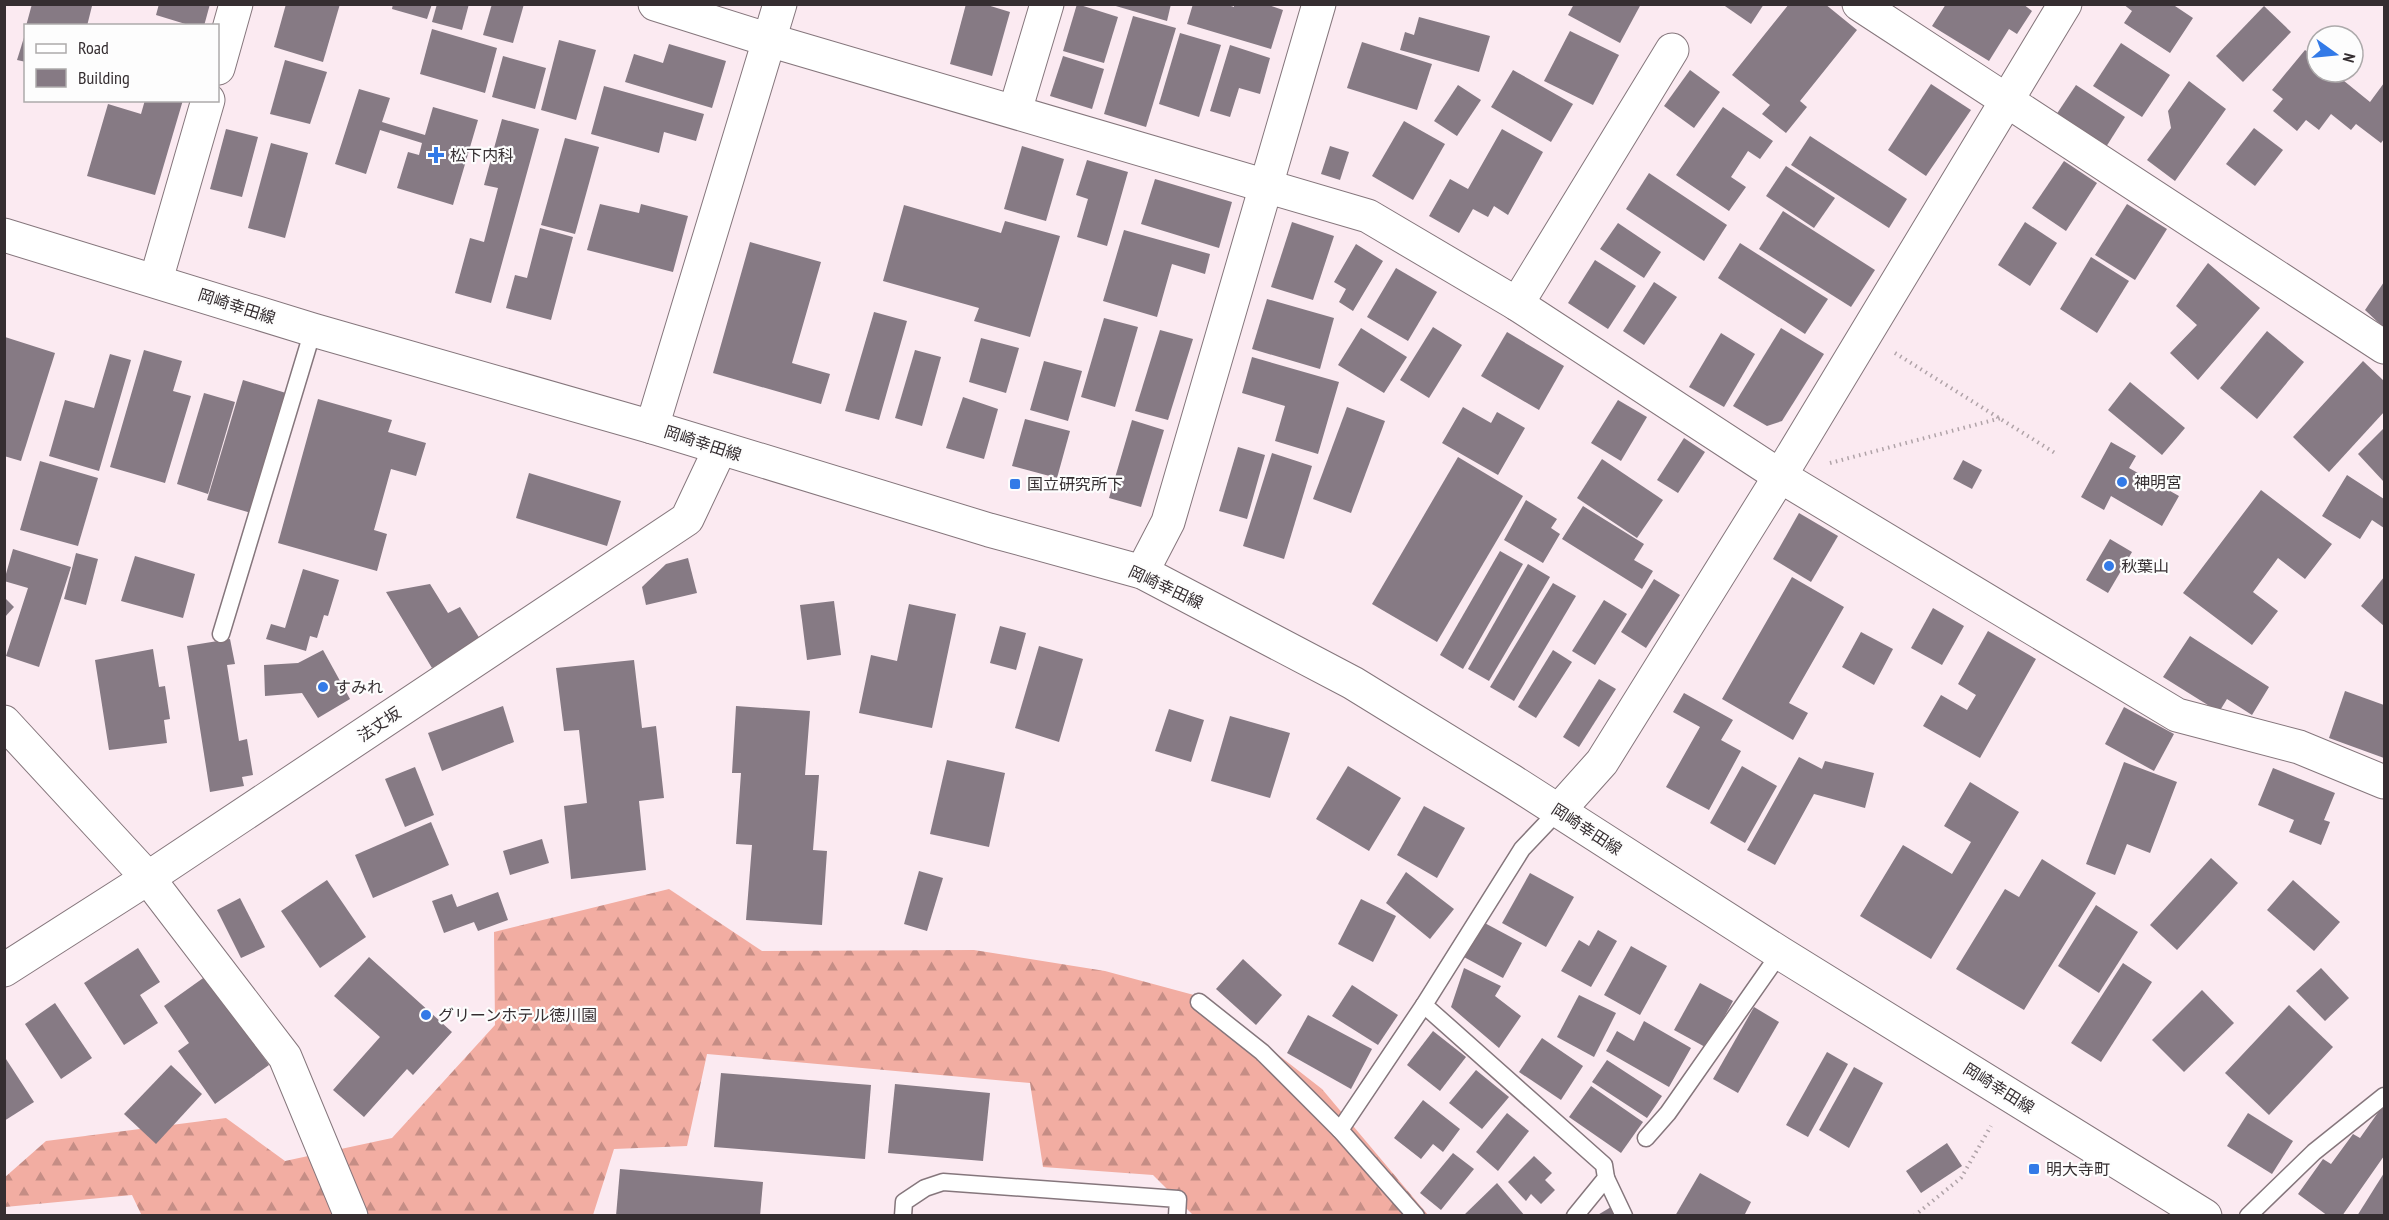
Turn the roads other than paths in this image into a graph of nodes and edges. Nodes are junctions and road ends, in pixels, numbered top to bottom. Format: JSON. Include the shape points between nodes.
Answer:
{"nodes":[{"id":1,"x":236,"y":4,"type":"edge"},
{"id":2,"x":655,"y":4,"type":"edge"},
{"id":3,"x":780,"y":4,"type":"edge"},
{"id":4,"x":1047,"y":4,"type":"edge"},
{"id":5,"x":1318,"y":4,"type":"edge"},
{"id":6,"x":1859,"y":4,"type":"edge"},
{"id":7,"x":2065,"y":4,"type":"edge"},
{"id":8,"x":769,"y":40,"type":"junction"},
{"id":9,"x":1672,"y":50,"type":"dead end"},
{"id":10,"x":219,"y":64,"type":"edge"},
{"id":11,"x":2006,"y":101,"type":"junction"},
{"id":12,"x":207,"y":102,"type":"edge"},
{"id":13,"x":1015,"y":111,"type":"junction"},
{"id":14,"x":1265,"y":186,"type":"junction"},
{"id":15,"x":4,"y":235,"type":"edge"},
{"id":16,"x":156,"y":280,"type":"junction"},
{"id":17,"x":1516,"y":304,"type":"junction"},
{"id":18,"x":313,"y":330,"type":"junction"},
{"id":19,"x":2385,"y":347,"type":"edge"},
{"id":20,"x":652,"y":427,"type":"junction"},
{"id":21,"x":720,"y":449,"type":"junction"},
{"id":22,"x":1780,"y":476,"type":"junction"},
{"id":23,"x":1142,"y":572,"type":"junction"},
{"id":24,"x":221,"y":634,"type":"dead end"},
{"id":25,"x":4,"y":722,"type":"edge"},
{"id":26,"x":2385,"y":782,"type":"edge"},
{"id":27,"x":1558,"y":810,"type":"junction"},
{"id":28,"x":147,"y":878,"type":"junction"},
{"id":29,"x":1780,"y":953,"type":"junction"},
{"id":30,"x":4,"y":970,"type":"edge"},
{"id":31,"x":1199,"y":1002,"type":"dead end"},
{"id":32,"x":1424,"y":1005,"type":"junction"},
{"id":33,"x":2385,"y":1096,"type":"edge"},
{"id":34,"x":1340,"y":1130,"type":"junction"},
{"id":35,"x":1646,"y":1138,"type":"dead end"},
{"id":36,"x":1606,"y":1178,"type":"junction"},
{"id":37,"x":351,"y":1215,"type":"edge"},
{"id":38,"x":903,"y":1215,"type":"edge"},
{"id":39,"x":1177,"y":1215,"type":"edge"},
{"id":40,"x":1416,"y":1215,"type":"edge"},
{"id":41,"x":1575,"y":1215,"type":"edge"},
{"id":42,"x":1624,"y":1215,"type":"edge"},
{"id":43,"x":2205,"y":1215,"type":"edge"},
{"id":44,"x":2248,"y":1215,"type":"edge"}],
"edges":[{"from":1,"to":10,"type":"street"},
{"from":2,"to":8,"type":"street"},
{"from":3,"to":8,"type":"street"},
{"from":4,"to":13,"type":"street"},
{"from":5,"to":14,"type":"street"},
{"from":6,"to":11,"type":"street"},
{"from":7,"to":11,"type":"street"},
{"from":8,"to":13,"type":"street"},
{"from":8,"to":20,"type":"street"},
{"from":9,"to":17,"type":"street"},
{"from":11,"to":19,"type":"street"},
{"from":11,"to":22,"type":"street"},
{"from":12,"to":16,"type":"street"},
{"from":13,"to":14,"type":"street"},
{"from":14,"to":17,"type":"street","via":[[1368,216]]},
{"from":14,"to":23,"type":"street","via":[[1168,522]]},
{"from":15,"to":16,"type":"street","name":"岡崎幸田線"},
{"from":16,"to":18,"type":"street","name":"岡崎幸田線"},
{"from":17,"to":22,"type":"street"},
{"from":18,"to":20,"type":"street","name":"岡崎幸田線"},
{"from":18,"to":24,"type":"lane"},
{"from":20,"to":21,"type":"street","name":"岡崎幸田線"},
{"from":21,"to":23,"type":"street","name":"岡崎幸田線"},
{"from":21,"to":28,"type":"street","name":"法丈坂","via":[[687,519]]},
{"from":22,"to":26,"type":"street","via":[[2177,715],[2299,747]]},
{"from":22,"to":27,"type":"street","via":[[1602,762]]},
{"from":23,"to":27,"type":"street","name":"岡崎幸田線","via":[[1353,683]]},
{"from":25,"to":28,"type":"street"},
{"from":27,"to":29,"type":"street","name":"岡崎幸田線"},
{"from":27,"to":32,"type":"lane","via":[[1522,849]]},
{"from":28,"to":30,"type":"street","name":"法丈坂"},
{"from":28,"to":37,"type":"street","via":[[285,1057]]},
{"from":29,"to":35,"type":"lane","via":[[1668,1113]]},
{"from":29,"to":43,"type":"street","name":"岡崎幸田線"},
{"from":31,"to":34,"type":"lane","via":[[1262,1052]]},
{"from":32,"to":34,"type":"lane"},
{"from":32,"to":36,"type":"lane","via":[[1604,1165]]},
{"from":33,"to":44,"type":"lane","via":[[2314,1152]]},
{"from":34,"to":40,"type":"lane"},
{"from":36,"to":41,"type":"lane"},
{"from":36,"to":42,"type":"lane"},
{"from":38,"to":39,"type":"lane","via":[[904,1202],[943,1182],[1178,1199]]}]}
